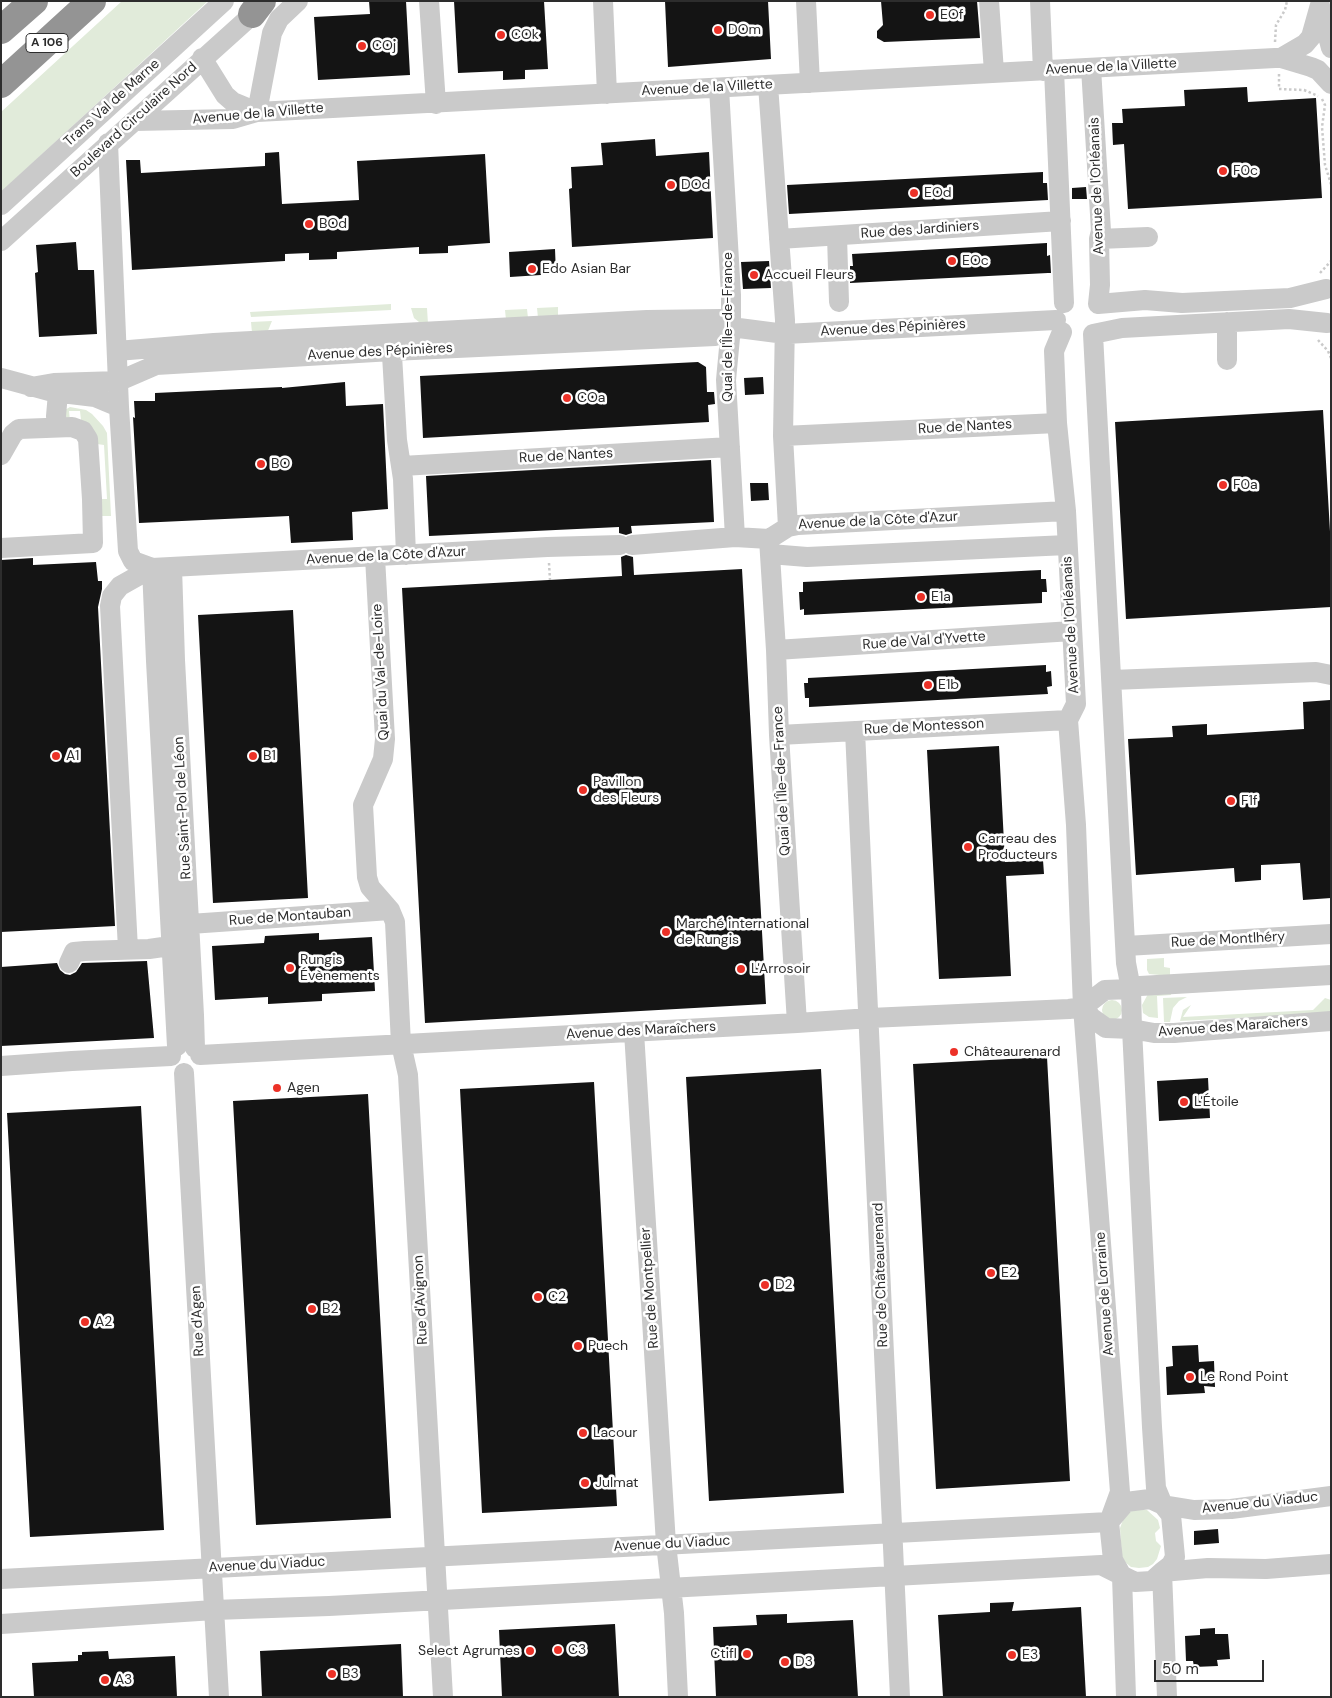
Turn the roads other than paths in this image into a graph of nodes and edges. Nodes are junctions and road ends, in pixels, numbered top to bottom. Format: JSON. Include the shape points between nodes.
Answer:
{"nodes":[{"id":1,"x":34,"y":1,"type":"edge"},
{"id":2,"x":92,"y":1,"type":"edge"},
{"id":3,"x":224,"y":1,"type":"edge"},
{"id":4,"x":298,"y":1,"type":"edge"},
{"id":5,"x":429,"y":1,"type":"edge"},
{"id":6,"x":603,"y":1,"type":"edge"},
{"id":7,"x":806,"y":1,"type":"edge"},
{"id":8,"x":989,"y":1,"type":"edge"},
{"id":9,"x":1040,"y":1,"type":"edge"},
{"id":10,"x":1320,"y":3,"type":"edge"},
{"id":11,"x":261,"y":5,"type":"edge"},
{"id":12,"x":1,"y":30,"type":"edge"},
{"id":13,"x":1331,"y":48,"type":"edge"},
{"id":14,"x":39,"y":50,"type":"junction"},
{"id":15,"x":202,"y":58,"type":"junction"},
{"id":16,"x":1278,"y":58,"type":"junction"},
{"id":17,"x":1091,"y":68,"type":"junction"},
{"id":18,"x":1049,"y":70,"type":"junction"},
{"id":19,"x":994,"y":72,"type":"junction"},
{"id":20,"x":810,"y":83,"type":"junction"},
{"id":21,"x":1,"y":84,"type":"edge"},
{"id":22,"x":1331,"y":84,"type":"edge"},
{"id":23,"x":768,"y":85,"type":"junction"},
{"id":24,"x":719,"y":88,"type":"junction"},
{"id":25,"x":1,"y":91,"type":"edge"},
{"id":26,"x":607,"y":94,"type":"junction"},
{"id":27,"x":436,"y":104,"type":"junction"},
{"id":28,"x":257,"y":112,"type":"junction"},
{"id":29,"x":134,"y":121,"type":"junction"},
{"id":30,"x":108,"y":143,"type":"junction"},
{"id":31,"x":1,"y":205,"type":"edge"},
{"id":32,"x":1061,"y":221,"type":"junction"},
{"id":33,"x":837,"y":236,"type":"junction"},
{"id":34,"x":1148,"y":237,"type":"dead end"},
{"id":35,"x":779,"y":239,"type":"junction"},
{"id":36,"x":1,"y":240,"type":"edge"},
{"id":37,"x":1099,"y":240,"type":"junction"},
{"id":38,"x":1329,"y":286,"type":"edge"},
{"id":39,"x":839,"y":302,"type":"dead end"},
{"id":40,"x":1098,"y":304,"type":"junction"},
{"id":41,"x":1061,"y":319,"type":"junction"},
{"id":42,"x":1227,"y":322,"type":"junction"},
{"id":43,"x":1329,"y":325,"type":"edge"},
{"id":44,"x":731,"y":327,"type":"junction"},
{"id":45,"x":785,"y":334,"type":"junction"},
{"id":46,"x":1092,"y":334,"type":"junction"},
{"id":47,"x":392,"y":342,"type":"junction"},
{"id":48,"x":117,"y":351,"type":"junction"},
{"id":49,"x":1227,"y":360,"type":"dead end"},
{"id":50,"x":1,"y":378,"type":"edge"},
{"id":51,"x":119,"y":381,"type":"junction"},
{"id":52,"x":30,"y":387,"type":"junction"},
{"id":53,"x":58,"y":393,"type":"junction"},
{"id":54,"x":119,"y":407,"type":"junction"},
{"id":55,"x":1057,"y":423,"type":"junction"},
{"id":56,"x":57,"y":427,"type":"junction"},
{"id":57,"x":783,"y":436,"type":"junction"},
{"id":58,"x":730,"y":447,"type":"junction"},
{"id":59,"x":1,"y":455,"type":"edge"},
{"id":60,"x":402,"y":466,"type":"junction"},
{"id":61,"x":1066,"y":511,"type":"junction"},
{"id":62,"x":788,"y":527,"type":"junction"},
{"id":63,"x":735,"y":537,"type":"junction"},
{"id":64,"x":1067,"y":545,"type":"junction"},
{"id":65,"x":770,"y":546,"type":"junction"},
{"id":66,"x":1,"y":548,"type":"edge"},
{"id":67,"x":406,"y":555,"type":"junction"},
{"id":68,"x":375,"y":557,"type":"junction"},
{"id":69,"x":162,"y":567,"type":"junction"},
{"id":70,"x":1072,"y":631,"type":"junction"},
{"id":71,"x":776,"y":650,"type":"junction"},
{"id":72,"x":1331,"y":675,"type":"edge"},
{"id":73,"x":1112,"y":680,"type":"junction"},
{"id":74,"x":1068,"y":720,"type":"junction"},
{"id":75,"x":856,"y":731,"type":"junction"},
{"id":76,"x":779,"y":735,"type":"junction"},
{"id":77,"x":390,"y":910,"type":"junction"},
{"id":78,"x":190,"y":934,"type":"junction"},
{"id":79,"x":1331,"y":934,"type":"edge"},
{"id":80,"x":171,"y":945,"type":"junction"},
{"id":81,"x":1126,"y":946,"type":"junction"},
{"id":82,"x":128,"y":949,"type":"junction"},
{"id":83,"x":68,"y":963,"type":"dead end"},
{"id":84,"x":1331,"y":975,"type":"edge"},
{"id":85,"x":1131,"y":988,"type":"junction"},
{"id":86,"x":1083,"y":1007,"type":"junction"},
{"id":87,"x":870,"y":1018,"type":"junction"},
{"id":88,"x":1331,"y":1022,"type":"edge"},
{"id":89,"x":797,"y":1023,"type":"junction"},
{"id":90,"x":1132,"y":1029,"type":"junction"},
{"id":91,"x":634,"y":1032,"type":"junction"},
{"id":92,"x":401,"y":1044,"type":"junction"},
{"id":93,"x":185,"y":1051,"type":"junction"},
{"id":94,"x":1,"y":1066,"type":"edge"},
{"id":95,"x":1331,"y":1496,"type":"edge"},
{"id":96,"x":1163,"y":1506,"type":"junction"},
{"id":97,"x":1110,"y":1522,"type":"junction"},
{"id":98,"x":892,"y":1532,"type":"junction"},
{"id":99,"x":666,"y":1544,"type":"junction"},
{"id":100,"x":435,"y":1557,"type":"junction"},
{"id":101,"x":1331,"y":1564,"type":"edge"},
{"id":102,"x":212,"y":1568,"type":"junction"},
{"id":103,"x":1162,"y":1572,"type":"junction"},
{"id":104,"x":894,"y":1576,"type":"junction"},
{"id":105,"x":1122,"y":1576,"type":"junction"},
{"id":106,"x":1,"y":1579,"type":"edge"},
{"id":107,"x":671,"y":1588,"type":"junction"},
{"id":108,"x":438,"y":1600,"type":"junction"},
{"id":109,"x":214,"y":1610,"type":"junction"},
{"id":110,"x":1,"y":1624,"type":"edge"},
{"id":111,"x":219,"y":1697,"type":"edge"},
{"id":112,"x":443,"y":1697,"type":"edge"},
{"id":113,"x":678,"y":1697,"type":"edge"},
{"id":114,"x":900,"y":1697,"type":"edge"},
{"id":115,"x":1126,"y":1697,"type":"edge"},
{"id":116,"x":1167,"y":1697,"type":"edge"}],
"edges":[{"from":1,"to":12,"type":"highway"},
{"from":2,"to":14,"type":"highway","number":"A 106"},
{"from":3,"to":31,"type":"street","name":"Trans Val de Marne"},
{"from":4,"to":28,"type":"street","via":[[279,19],[272,33]]},
{"from":5,"to":27,"type":"street"},
{"from":6,"to":26,"type":"street"},
{"from":7,"to":20,"type":"street"},
{"from":8,"to":19,"type":"street"},
{"from":9,"to":18,"type":"street","name":"Avenue de l'Orléanais"},
{"from":10,"to":13,"type":"street"},
{"from":10,"to":16,"type":"street","name":"Avenue de la Villette","via":[[1311,37],[1305,44]]},
{"from":11,"to":15,"type":"street","name":"Boulevard Circulaire Nord"},
{"from":14,"to":21,"type":"highway","number":"A 106"},
{"from":14,"to":25,"type":"highway"},
{"from":15,"to":28,"type":"street","via":[[225,95]]},
{"from":15,"to":29,"type":"street","name":"Boulevard Circulaire Nord"},
{"from":16,"to":17,"type":"street","name":"Avenue de la Villette"},
{"from":16,"to":22,"type":"street","name":"Avenue de la Villette","via":[[1318,70]]},
{"from":17,"to":18,"type":"street","name":"Avenue de la Villette"},
{"from":17,"to":37,"type":"street","name":"Avenue de l'Orléanais"},
{"from":18,"to":19,"type":"street","name":"Avenue de la Villette"},
{"from":18,"to":32,"type":"street","name":"Avenue de l'Orléanais"},
{"from":19,"to":20,"type":"street","name":"Avenue de la Villette"},
{"from":20,"to":23,"type":"street","name":"Avenue de la Villette"},
{"from":23,"to":24,"type":"street","name":"Avenue de la Villette"},
{"from":23,"to":35,"type":"street"},
{"from":24,"to":26,"type":"street","name":"Avenue de la Villette"},
{"from":24,"to":44,"type":"street","name":"Quai de l'Île-de-France"},
{"from":26,"to":27,"type":"street","name":"Avenue de la Villette"},
{"from":27,"to":28,"type":"street","name":"Avenue de la Villette"},
{"from":28,"to":29,"type":"street","name":"Avenue de la Villette","via":[[233,119]]},
{"from":29,"to":30,"type":"street","name":"Boulevard Circulaire Nord"},
{"from":30,"to":36,"type":"street","name":"Boulevard Circulaire Nord"},
{"from":30,"to":48,"type":"street"},
{"from":32,"to":33,"type":"street","name":"Rue des Jardiniers"},
{"from":32,"to":41,"type":"street","name":"Avenue de l'Orléanais"},
{"from":33,"to":35,"type":"street","name":"Rue des Jardiniers"},
{"from":33,"to":39,"type":"street"},
{"from":34,"to":37,"type":"street"},
{"from":35,"to":45,"type":"street"},
{"from":37,"to":40,"type":"street","name":"Avenue de l'Orléanais"},
{"from":38,"to":40,"type":"street","via":[[1290,298],[1182,303],[1145,300]]},
{"from":38,"to":43,"type":"street","via":[[1319,303]]},
{"from":40,"to":41,"type":"street","via":[[1076,299]]},
{"from":40,"to":46,"type":"street","via":[[1099,320]]},
{"from":41,"to":45,"type":"street","name":"Avenue des Pépinières"},
{"from":41,"to":46,"type":"street","via":[[1071,338],[1090,337]]},
{"from":41,"to":55,"type":"street","name":"Avenue de l'Orléanais","via":[[1054,351]]},
{"from":42,"to":43,"type":"street","via":[[1289,319]]},
{"from":42,"to":46,"type":"street","via":[[1122,328]]},
{"from":42,"to":49,"type":"street"},
{"from":44,"to":45,"type":"street","name":"Avenue des Pépinières"},
{"from":44,"to":47,"type":"street","name":"Avenue des Pépinières","via":[[715,336]]},
{"from":44,"to":58,"type":"street","name":"Quai de l'Île-de-France","via":[[726,380]]},
{"from":45,"to":57,"type":"street"},
{"from":46,"to":73,"type":"street"},
{"from":47,"to":48,"type":"street","name":"Avenue des Pépinières","via":[[179,345]]},
{"from":47,"to":51,"type":"street","name":"Avenue des Pépinières","via":[[156,365]]},
{"from":47,"to":60,"type":"street","via":[[397,440]]},
{"from":48,"to":51,"type":"street"},
{"from":50,"to":52,"type":"street"},
{"from":51,"to":52,"type":"street","name":"Avenue des Pépinières"},
{"from":51,"to":54,"type":"street"},
{"from":52,"to":53,"type":"street"},
{"from":53,"to":54,"type":"street","via":[[95,397]]},
{"from":53,"to":56,"type":"street"},
{"from":54,"to":69,"type":"street","via":[[128,551],[133,561]]},
{"from":55,"to":57,"type":"street","name":"Rue de Nantes"},
{"from":55,"to":61,"type":"street","name":"Avenue de l'Orléanais"},
{"from":56,"to":59,"type":"street","via":[[19,429]]},
{"from":56,"to":66,"type":"street","via":[[79,428],[86,435],[93,543]]},
{"from":57,"to":62,"type":"street"},
{"from":58,"to":60,"type":"street","name":"Rue de Nantes"},
{"from":58,"to":63,"type":"street","name":"Quai de l'Île-de-France"},
{"from":60,"to":67,"type":"street"},
{"from":61,"to":62,"type":"street","name":"Avenue de la Côte d'Azur"},
{"from":61,"to":64,"type":"street","name":"Avenue de l'Orléanais"},
{"from":62,"to":65,"type":"street","name":"Avenue de la Côte d'Azur"},
{"from":63,"to":65,"type":"street","name":"Avenue de la Côte d'Azur"},
{"from":63,"to":67,"type":"street","name":"Avenue de la Côte d'Azur"},
{"from":64,"to":65,"type":"street","name":"Avenue de la Côte d'Azur","via":[[807,557]]},
{"from":64,"to":70,"type":"street","name":"Avenue de l'Orléanais"},
{"from":65,"to":71,"type":"street","name":"Quai de l'Île-de-France"},
{"from":67,"to":68,"type":"street","name":"Avenue de la Côte d'Azur"},
{"from":68,"to":69,"type":"street","name":"Avenue de la Côte d'Azur"},
{"from":68,"to":77,"type":"street","name":"Quai du Val-de-Loire","via":[[385,739],[383,759],[363,805],[367,879]]},
{"from":69,"to":78,"type":"street","name":"Rue Saint-Pol de Léon","via":[[175,660]]},
{"from":69,"to":80,"type":"street","name":"Rue Saint-Pol de Léon","via":[[156,661]]},
{"from":69,"to":82,"type":"street","via":[[120,586],[112,596],[110,606]]},
{"from":70,"to":71,"type":"street","name":"Rue de Val d'Yvette"},
{"from":70,"to":74,"type":"street","name":"Avenue de l'Orléanais","via":[[1076,704]]},
{"from":71,"to":76,"type":"street","name":"Quai de l'Île-de-France"},
{"from":72,"to":73,"type":"street","via":[[1316,672]]},
{"from":73,"to":81,"type":"street"},
{"from":74,"to":75,"type":"street","name":"Rue de Montesson"},
{"from":74,"to":86,"type":"street","name":"Avenue de l'Orléanais","via":[[1076,825]]},
{"from":75,"to":76,"type":"street","name":"Rue de Montesson"},
{"from":75,"to":87,"type":"street","name":"Rue de Châteaurenard"},
{"from":76,"to":89,"type":"street","name":"Quai de l'Île-de-France"},
{"from":77,"to":78,"type":"street","name":"Rue de Montauban"},
{"from":77,"to":92,"type":"street","name":"Quai du Val-de-Loire","via":[[395,922]]},
{"from":78,"to":80,"type":"street","name":"Rue de Montauban"},
{"from":78,"to":93,"type":"street","name":"Rue Saint-Pol de Léon"},
{"from":79,"to":81,"type":"street","name":"Rue de Montlhéry"},
{"from":80,"to":82,"type":"street","name":"Rue de Montauban"},
{"from":80,"to":93,"type":"street","name":"Rue Saint-Pol de Léon"},
{"from":81,"to":85,"type":"street"},
{"from":82,"to":83,"type":"street","name":"Rue de Montauban","via":[[74,952]]},
{"from":84,"to":85,"type":"street"},
{"from":85,"to":86,"type":"street","via":[[1105,990]]},
{"from":85,"to":90,"type":"street"},
{"from":86,"to":87,"type":"street","name":"Avenue des Maraîchers"},
{"from":86,"to":90,"type":"street","name":"Avenue des Maraîchers","via":[[1106,1028]]},
{"from":86,"to":97,"type":"street","name":"Avenue de Lorraine","via":[[1120,1492]]},
{"from":87,"to":89,"type":"street","name":"Avenue des Maraîchers"},
{"from":87,"to":98,"type":"street","name":"Rue de Châteaurenard"},
{"from":88,"to":90,"type":"street","name":"Avenue des Maraîchers","via":[[1174,1033]]},
{"from":89,"to":91,"type":"street","name":"Avenue des Maraîchers"},
{"from":90,"to":96,"type":"street","via":[[1156,1488]]},
{"from":91,"to":92,"type":"street","name":"Avenue des Maraîchers"},
{"from":91,"to":99,"type":"street","name":"Rue de Montpellier"},
{"from":92,"to":93,"type":"street","name":"Avenue des Maraîchers"},
{"from":92,"to":100,"type":"street","name":"Rue d'Avignon","via":[[408,1075]]},
{"from":93,"to":94,"type":"street","name":"Avenue des Maraîchers"},
{"from":93,"to":102,"type":"street","name":"Rue d'Agen","via":[[174,1068],[184,1073]]},
{"from":95,"to":96,"type":"street","name":"Avenue du Viaduc","via":[[1231,1509],[1194,1510]]},
{"from":96,"to":97,"type":"street","name":"Avenue du Viaduc","via":[[1150,1499],[1126,1502]]},
{"from":96,"to":103,"type":"street","via":[[1171,1515],[1175,1557]]},
{"from":97,"to":98,"type":"street","name":"Avenue du Viaduc"},
{"from":97,"to":105,"type":"street","name":"Avenue de Lorraine","via":[[1113,1560]]},
{"from":98,"to":99,"type":"street","name":"Avenue du Viaduc"},
{"from":98,"to":104,"type":"street","name":"Rue de Châteaurenard"},
{"from":99,"to":100,"type":"street","name":"Avenue du Viaduc"},
{"from":99,"to":107,"type":"street","name":"Rue de Montpellier"},
{"from":100,"to":102,"type":"street","name":"Avenue du Viaduc"},
{"from":100,"to":108,"type":"street","name":"Rue d'Avignon"},
{"from":101,"to":103,"type":"street"},
{"from":102,"to":106,"type":"street","name":"Avenue du Viaduc"},
{"from":102,"to":109,"type":"street","name":"Rue d'Agen"},
{"from":103,"to":105,"type":"street","via":[[1152,1581],[1135,1582]]},
{"from":103,"to":116,"type":"street"},
{"from":104,"to":105,"type":"street","via":[[1101,1565]]},
{"from":104,"to":107,"type":"street"},
{"from":104,"to":114,"type":"street","name":"Rue de Châteaurenard"},
{"from":105,"to":115,"type":"street"},
{"from":107,"to":108,"type":"street"},
{"from":107,"to":113,"type":"street","name":"Rue de Montpellier"},
{"from":108,"to":109,"type":"street"},
{"from":108,"to":112,"type":"street","name":"Rue d'Avignon"},
{"from":109,"to":110,"type":"street"},
{"from":109,"to":111,"type":"street","name":"Rue d'Agen"}]}
